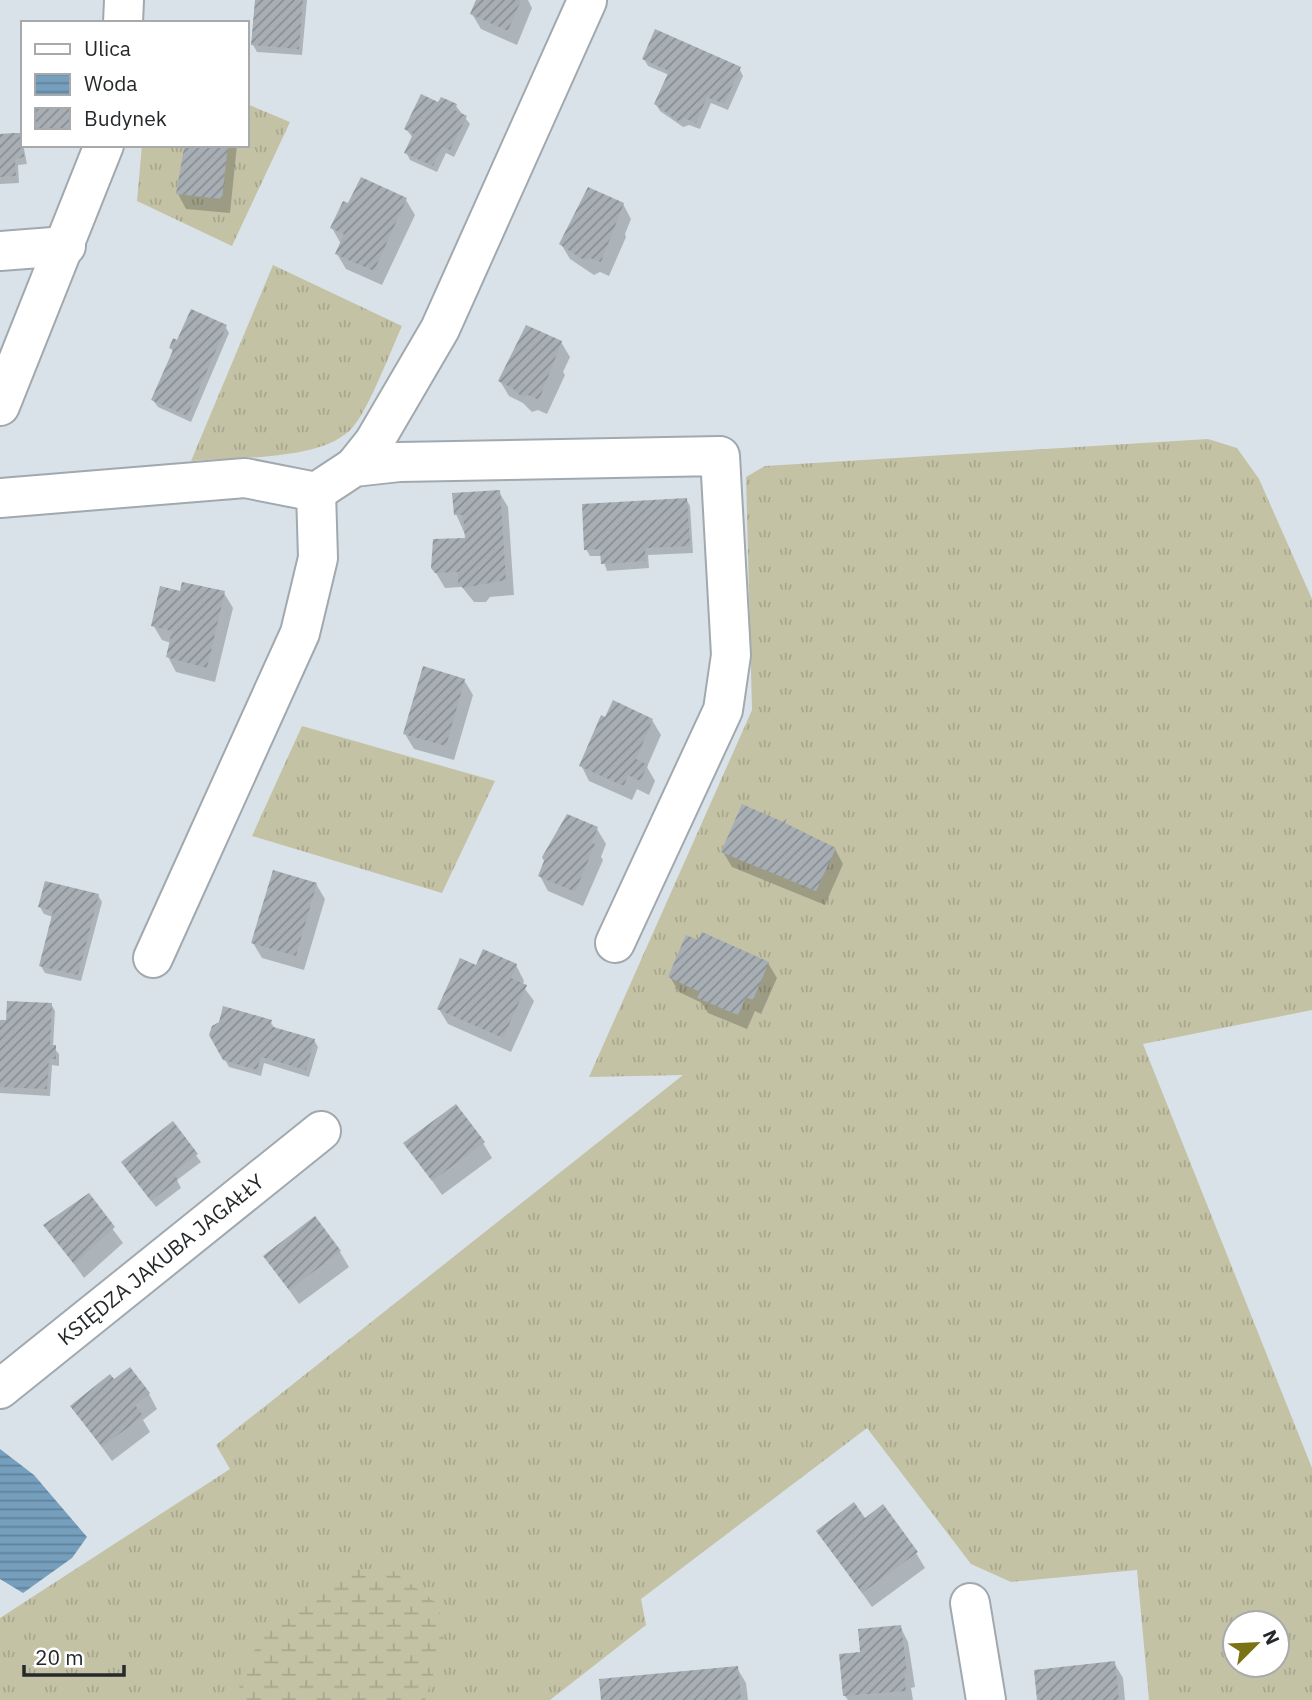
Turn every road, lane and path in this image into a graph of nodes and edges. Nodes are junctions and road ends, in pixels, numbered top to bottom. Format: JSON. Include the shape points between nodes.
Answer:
{"nodes":[{"id":1,"x":124,"y":0,"type":"edge"},
{"id":2,"x":587,"y":1,"type":"edge"},
{"id":3,"x":123,"y":21,"type":"edge"},
{"id":4,"x":103,"y":147,"type":"edge"},
{"id":5,"x":66,"y":246,"type":"junction"},
{"id":6,"x":0,"y":251,"type":"edge"},
{"id":7,"x":0,"y":406,"type":"edge"},
{"id":8,"x":354,"y":467,"type":"junction"},
{"id":9,"x":316,"y":492,"type":"junction"},
{"id":10,"x":0,"y":498,"type":"edge"},
{"id":11,"x":615,"y":943,"type":"dead end"},
{"id":12,"x":153,"y":958,"type":"dead end"},
{"id":13,"x":321,"y":1131,"type":"dead end"},
{"id":14,"x":0,"y":1389,"type":"edge"},
{"id":15,"x":970,"y":1603,"type":"dead end"},
{"id":16,"x":986,"y":1700,"type":"edge"}],
"edges":[{"from":1,"to":3,"type":"street"},
{"from":2,"to":8,"type":"street","via":[[440,329],[374,442]]},
{"from":4,"to":5,"type":"street"},
{"from":5,"to":6,"type":"street"},
{"from":5,"to":7,"type":"street"},
{"from":8,"to":9,"type":"street"},
{"from":8,"to":11,"type":"street","via":[[399,461],[720,456],[731,655],[723,710]]},
{"from":9,"to":10,"type":"street","via":[[245,478]]},
{"from":9,"to":12,"type":"street","via":[[318,558],[299,632]]},
{"from":13,"to":14,"type":"street","name":"KSIĘDZA JAKUBA JAGAŁŁY"},
{"from":15,"to":16,"type":"street"}]}
